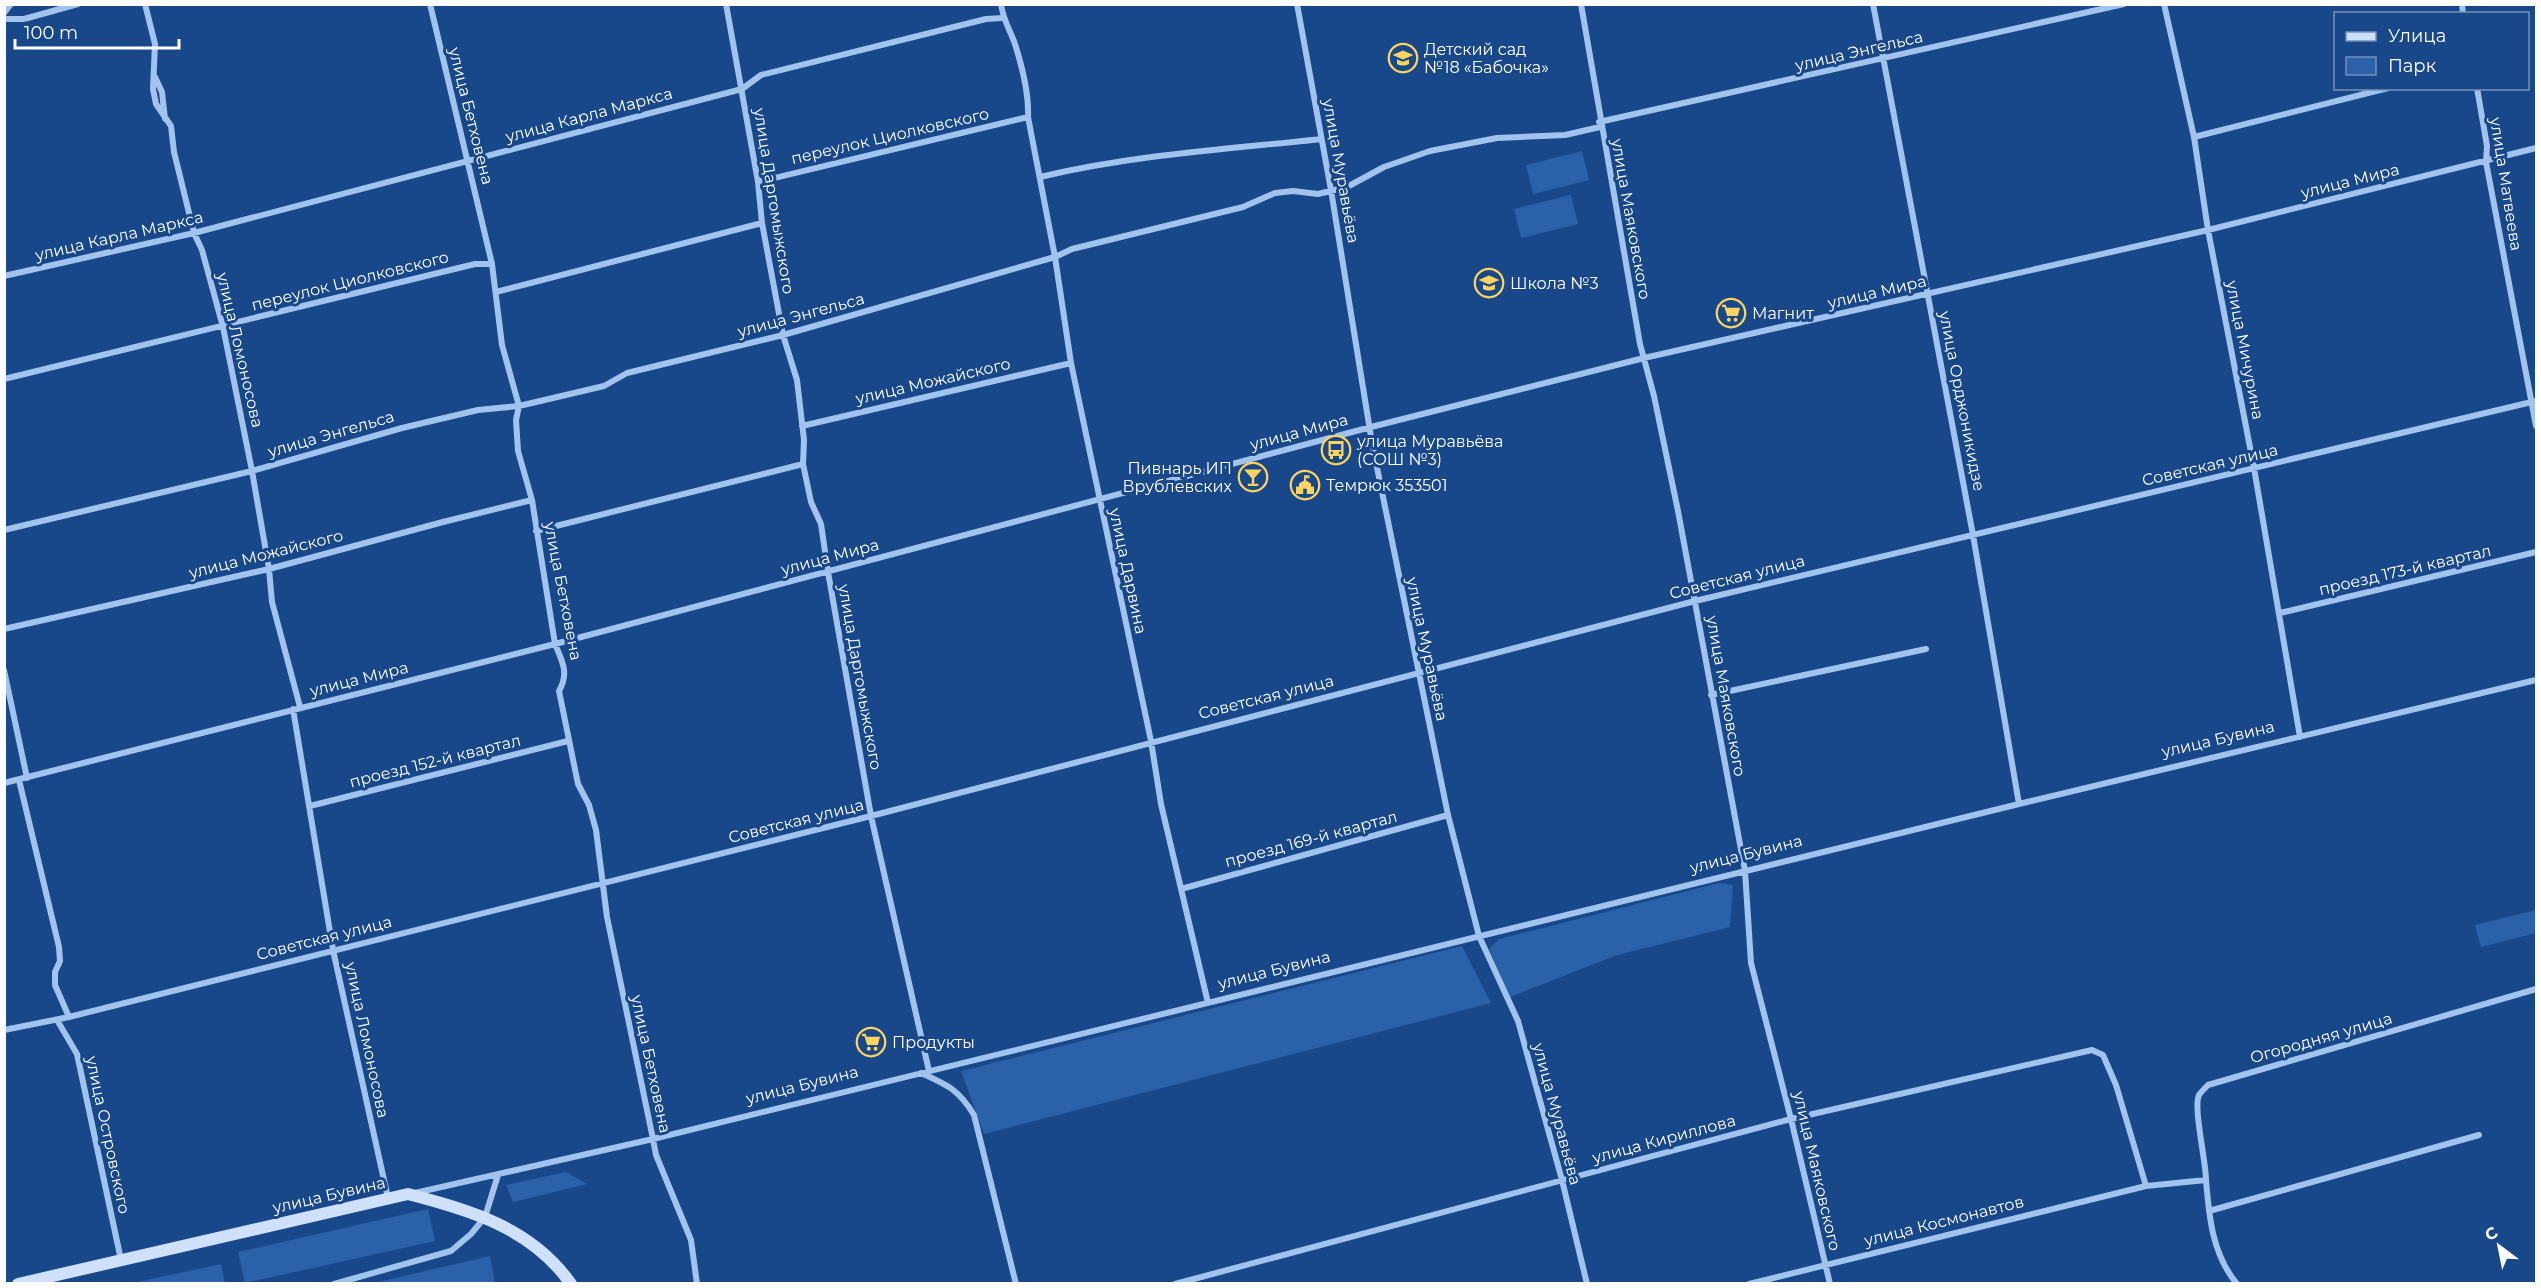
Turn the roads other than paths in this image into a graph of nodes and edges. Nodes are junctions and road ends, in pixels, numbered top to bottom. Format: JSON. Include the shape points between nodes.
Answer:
{"nodes":[{"id":1,"x":11,"y":4,"type":"edge"},
{"id":2,"x":78,"y":4,"type":"edge"},
{"id":3,"x":146,"y":4,"type":"edge"},
{"id":4,"x":430,"y":4,"type":"edge"},
{"id":5,"x":726,"y":4,"type":"edge"},
{"id":6,"x":1001,"y":4,"type":"edge"},
{"id":7,"x":1297,"y":4,"type":"edge"},
{"id":8,"x":1581,"y":4,"type":"edge"},
{"id":9,"x":1873,"y":4,"type":"edge"},
{"id":10,"x":2124,"y":4,"type":"edge"},
{"id":11,"x":2166,"y":5,"type":"edge"},
{"id":12,"x":4,"y":14,"type":"edge"},
{"id":13,"x":1002,"y":18,"type":"junction"},
{"id":14,"x":4,"y":19,"type":"edge"},
{"id":15,"x":1882,"y":60,"type":"junction"},
{"id":16,"x":741,"y":89,"type":"junction"},
{"id":17,"x":2380,"y":90,"type":"edge"},
{"id":18,"x":2477,"y":90,"type":"edge"},
{"id":19,"x":1028,"y":117,"type":"junction"},
{"id":20,"x":1600,"y":124,"type":"junction"},
{"id":21,"x":2194,"y":137,"type":"junction"},
{"id":22,"x":1322,"y":138,"type":"junction"},
{"id":23,"x":2536,"y":148,"type":"edge"},
{"id":24,"x":468,"y":162,"type":"junction"},
{"id":25,"x":2486,"y":162,"type":"junction"},
{"id":26,"x":1040,"y":177,"type":"junction"},
{"id":27,"x":758,"y":182,"type":"junction"},
{"id":28,"x":1331,"y":190,"type":"junction"},
{"id":29,"x":762,"y":223,"type":"junction"},
{"id":30,"x":2208,"y":230,"type":"junction"},
{"id":31,"x":194,"y":233,"type":"junction"},
{"id":32,"x":1055,"y":257,"type":"junction"},
{"id":33,"x":492,"y":264,"type":"junction"},
{"id":34,"x":4,"y":276,"type":"edge"},
{"id":35,"x":496,"y":292,"type":"junction"},
{"id":36,"x":1928,"y":294,"type":"junction"},
{"id":37,"x":223,"y":327,"type":"junction"},
{"id":38,"x":783,"y":334,"type":"junction"},
{"id":39,"x":1644,"y":358,"type":"junction"},
{"id":40,"x":1071,"y":363,"type":"junction"},
{"id":41,"x":4,"y":379,"type":"edge"},
{"id":42,"x":2534,"y":401,"type":"edge"},
{"id":43,"x":519,"y":406,"type":"junction"},
{"id":44,"x":802,"y":426,"type":"junction"},
{"id":45,"x":2536,"y":426,"type":"edge"},
{"id":46,"x":1371,"y":427,"type":"junction"},
{"id":47,"x":803,"y":464,"type":"junction"},
{"id":48,"x":2254,"y":468,"type":"junction"},
{"id":49,"x":252,"y":471,"type":"junction"},
{"id":50,"x":532,"y":500,"type":"junction"},
{"id":51,"x":1100,"y":500,"type":"junction"},
{"id":52,"x":4,"y":530,"type":"edge"},
{"id":53,"x":536,"y":531,"type":"junction"},
{"id":54,"x":1973,"y":535,"type":"junction"},
{"id":55,"x":2536,"y":552,"type":"edge"},
{"id":56,"x":269,"y":569,"type":"junction"},
{"id":57,"x":828,"y":572,"type":"junction"},
{"id":58,"x":1695,"y":601,"type":"junction"},
{"id":59,"x":2280,"y":614,"type":"junction"},
{"id":60,"x":4,"y":629,"type":"edge"},
{"id":61,"x":555,"y":644,"type":"junction"},
{"id":62,"x":1926,"y":649,"type":"dead end"},
{"id":63,"x":4,"y":670,"type":"edge"},
{"id":64,"x":1418,"y":672,"type":"junction"},
{"id":65,"x":2536,"y":680,"type":"edge"},
{"id":66,"x":1711,"y":695,"type":"junction"},
{"id":67,"x":297,"y":708,"type":"junction"},
{"id":68,"x":2300,"y":737,"type":"junction"},
{"id":69,"x":568,"y":741,"type":"junction"},
{"id":70,"x":1151,"y":741,"type":"junction"},
{"id":71,"x":27,"y":778,"type":"junction"},
{"id":72,"x":19,"y":780,"type":"junction"},
{"id":73,"x":4,"y":783,"type":"edge"},
{"id":74,"x":2019,"y":804,"type":"junction"},
{"id":75,"x":310,"y":806,"type":"junction"},
{"id":76,"x":1448,"y":815,"type":"junction"},
{"id":77,"x":871,"y":816,"type":"junction"},
{"id":78,"x":1745,"y":871,"type":"junction"},
{"id":79,"x":603,"y":884,"type":"junction"},
{"id":80,"x":1181,"y":889,"type":"junction"},
{"id":81,"x":1479,"y":936,"type":"junction"},
{"id":82,"x":333,"y":950,"type":"junction"},
{"id":83,"x":2536,"y":989,"type":"edge"},
{"id":84,"x":1208,"y":1003,"type":"junction"},
{"id":85,"x":69,"y":1017,"type":"junction"},
{"id":86,"x":57,"y":1020,"type":"junction"},
{"id":87,"x":4,"y":1030,"type":"edge"},
{"id":88,"x":929,"y":1071,"type":"junction"},
{"id":89,"x":921,"y":1073,"type":"junction"},
{"id":90,"x":1791,"y":1119,"type":"junction"},
{"id":91,"x":2479,"y":1135,"type":"dead end"},
{"id":92,"x":653,"y":1139,"type":"junction"},
{"id":93,"x":498,"y":1175,"type":"junction"},
{"id":94,"x":1562,"y":1180,"type":"junction"},
{"id":95,"x":2206,"y":1180,"type":"junction"},
{"id":96,"x":2146,"y":1186,"type":"junction"},
{"id":97,"x":408,"y":1194,"type":"junction"},
{"id":98,"x":388,"y":1198,"type":"junction"},
{"id":99,"x":2209,"y":1211,"type":"junction"},
{"id":100,"x":485,"y":1217,"type":"junction"},
{"id":101,"x":121,"y":1260,"type":"junction"},
{"id":102,"x":1825,"y":1263,"type":"junction"},
{"id":103,"x":18,"y":1284,"type":"edge"},
{"id":104,"x":334,"y":1284,"type":"edge"},
{"id":105,"x":572,"y":1284,"type":"edge"},
{"id":106,"x":697,"y":1284,"type":"edge"},
{"id":107,"x":1016,"y":1284,"type":"edge"},
{"id":108,"x":1175,"y":1284,"type":"edge"},
{"id":109,"x":1587,"y":1284,"type":"edge"},
{"id":110,"x":1749,"y":1284,"type":"edge"},
{"id":111,"x":1830,"y":1284,"type":"edge"},
{"id":112,"x":2237,"y":1284,"type":"edge"}],
"edges":[{"from":1,"to":12,"type":"street"},
{"from":2,"to":14,"type":"street"},
{"from":3,"to":31,"type":"street","name":"улица Ломоносова","via":[[155,44],[156,104],[171,126]]},
{"from":4,"to":24,"type":"street","name":"улица Бетховена"},
{"from":5,"to":16,"type":"street","name":"улица Даргомыжского"},
{"from":6,"to":13,"type":"street","name":"улица Дарвина"},
{"from":7,"to":22,"type":"street","name":"улица Муравьёва"},
{"from":8,"to":20,"type":"street","name":"улица Маяковского"},
{"from":9,"to":15,"type":"street","name":"улица Орджоникидзе"},
{"from":10,"to":15,"type":"street","name":"улица Энгельса"},
{"from":11,"to":21,"type":"street","name":"улица Мичурина"},
{"from":13,"to":16,"type":"street","name":"улица Карла Маркса","via":[[986,18],[761,75]]},
{"from":13,"to":19,"type":"street","name":"улица Дарвина","via":[[1015,45]]},
{"from":15,"to":20,"type":"street","name":"улица Энгельса"},
{"from":15,"to":36,"type":"street","name":"улица Орджоникидзе"},
{"from":16,"to":24,"type":"street","name":"улица Карла Маркса"},
{"from":16,"to":27,"type":"street","name":"улица Даргомыжского"},
{"from":17,"to":21,"type":"street"},
{"from":18,"to":25,"type":"street","name":"улица Матвеева"},
{"from":19,"to":26,"type":"street","name":"улица Дарвина"},
{"from":19,"to":27,"type":"street","name":"переулок Циолковского"},
{"from":20,"to":28,"type":"street","name":"улица Энгельса","via":[[1565,135],[1497,138],[1430,151],[1384,167],[1347,187]]},
{"from":20,"to":39,"type":"street","name":"улица Маяковского"},
{"from":21,"to":30,"type":"street","name":"улица Мичурина"},
{"from":22,"to":26,"type":"street","via":[[1133,160]]},
{"from":22,"to":28,"type":"street","name":"улица Муравьёва"},
{"from":23,"to":25,"type":"street","name":"улица Мира"},
{"from":24,"to":31,"type":"street","name":"улица Карла Маркса"},
{"from":24,"to":33,"type":"street","name":"улица Бетховена"},
{"from":25,"to":30,"type":"street","name":"улица Мира"},
{"from":25,"to":42,"type":"street","name":"улица Матвеева"},
{"from":26,"to":32,"type":"street","name":"улица Дарвина"},
{"from":27,"to":29,"type":"street","name":"улица Даргомыжского"},
{"from":28,"to":32,"type":"street","name":"улица Энгельса","via":[[1318,194],[1275,194],[1243,207],[1072,249]]},
{"from":28,"to":46,"type":"street","name":"улица Муравьёва"},
{"from":29,"to":35,"type":"street"},
{"from":29,"to":38,"type":"street","name":"улица Даргомыжского"},
{"from":30,"to":36,"type":"street","name":"улица Мира"},
{"from":30,"to":48,"type":"street","name":"улица Мичурина"},
{"from":31,"to":34,"type":"street","name":"улица Карла Маркса"},
{"from":31,"to":37,"type":"street","name":"улица Ломоносова"},
{"from":32,"to":38,"type":"street","name":"улица Энгельса"},
{"from":32,"to":40,"type":"street","name":"улица Дарвина"},
{"from":33,"to":35,"type":"street","name":"улица Бетховена"},
{"from":33,"to":37,"type":"street","name":"переулок Циолковского","via":[[475,264]]},
{"from":35,"to":43,"type":"street","name":"улица Бетховена","via":[[502,345]]},
{"from":36,"to":39,"type":"street","name":"улица Мира"},
{"from":36,"to":54,"type":"street","name":"улица Орджоникидзе"},
{"from":37,"to":41,"type":"street","name":"переулок Циолковского"},
{"from":37,"to":49,"type":"street","name":"улица Ломоносова"},
{"from":38,"to":43,"type":"street","name":"улица Энгельса","via":[[627,373],[604,386]]},
{"from":38,"to":44,"type":"street","name":"улица Даргомыжского","via":[[797,380]]},
{"from":39,"to":46,"type":"street","name":"улица Мира"},
{"from":39,"to":58,"type":"street","name":"улица Маяковского"},
{"from":40,"to":44,"type":"street","name":"улица Можайского"},
{"from":40,"to":51,"type":"street","name":"улица Дарвина"},
{"from":42,"to":45,"type":"street","name":"улица Матвеева"},
{"from":42,"to":48,"type":"street","name":"Советская улица"},
{"from":43,"to":49,"type":"street","name":"улица Энгельса","via":[[478,410],[402,428]]},
{"from":43,"to":50,"type":"street","name":"улица Бетховена","via":[[518,451]]},
{"from":44,"to":47,"type":"street","name":"улица Даргомыжского"},
{"from":46,"to":51,"type":"street","name":"улица Мира"},
{"from":46,"to":64,"type":"street","name":"улица Муравьёва"},
{"from":47,"to":53,"type":"street"},
{"from":47,"to":57,"type":"street","name":"улица Даргомыжского","via":[[821,524]]},
{"from":48,"to":54,"type":"street","name":"Советская улица"},
{"from":48,"to":59,"type":"street","name":"улица Мичурина"},
{"from":49,"to":52,"type":"street","name":"улица Энгельса"},
{"from":49,"to":56,"type":"street","name":"улица Ломоносова"},
{"from":50,"to":53,"type":"street","name":"улица Бетховена"},
{"from":50,"to":56,"type":"street","name":"улица Можайского"},
{"from":51,"to":57,"type":"street","name":"улица Мира"},
{"from":51,"to":70,"type":"street","name":"улица Дарвина"},
{"from":53,"to":61,"type":"street","name":"улица Бетховена"},
{"from":54,"to":58,"type":"street","name":"Советская улица"},
{"from":54,"to":74,"type":"street","name":"улица Орджоникидзе"},
{"from":55,"to":59,"type":"street","name":"проезд 173-й квартал"},
{"from":56,"to":60,"type":"street","name":"улица Можайского"},
{"from":56,"to":67,"type":"street","name":"улица Ломоносова","via":[[272,602]]},
{"from":57,"to":61,"type":"street","name":"улица Мира"},
{"from":57,"to":77,"type":"street","name":"улица Даргомыжского"},
{"from":58,"to":64,"type":"street","name":"Советская улица"},
{"from":58,"to":66,"type":"street","name":"улица Маяковского"},
{"from":59,"to":68,"type":"street","name":"улица Мичурина"},
{"from":61,"to":67,"type":"street","name":"улица Мира"},
{"from":61,"to":69,"type":"street","name":"улица Бетховена","via":[[566,680],[559,691]]},
{"from":62,"to":66,"type":"street"},
{"from":63,"to":71,"type":"street"},
{"from":64,"to":70,"type":"street","name":"Советская улица"},
{"from":64,"to":76,"type":"street","name":"улица Муравьёва"},
{"from":65,"to":68,"type":"street","name":"улица Бувина"},
{"from":66,"to":78,"type":"street","name":"улица Маяковского"},
{"from":67,"to":71,"type":"street","name":"улица Мира"},
{"from":67,"to":75,"type":"street","name":"улица Ломоносова"},
{"from":68,"to":74,"type":"street","name":"улица Бувина"},
{"from":69,"to":75,"type":"street","name":"проезд 152-й квартал"},
{"from":69,"to":79,"type":"street","name":"улица Бетховена","via":[[578,784],[596,830]]},
{"from":70,"to":77,"type":"street","name":"Советская улица"},
{"from":70,"to":80,"type":"street","name":"улица Дарвина"},
{"from":71,"to":72,"type":"street","name":"улица Мира"},
{"from":72,"to":73,"type":"street","name":"улица Мира"},
{"from":72,"to":85,"type":"street","via":[[59,947],[55,985]]},
{"from":74,"to":78,"type":"street","name":"улица Бувина"},
{"from":75,"to":82,"type":"street","name":"улица Ломоносова"},
{"from":76,"to":80,"type":"street","name":"проезд 169-й квартал"},
{"from":76,"to":81,"type":"street","name":"улица Муравьёва"},
{"from":77,"to":79,"type":"street","name":"Советская улица"},
{"from":77,"to":88,"type":"street","name":"улица Даргомыжского"},
{"from":78,"to":81,"type":"street","name":"улица Бувина"},
{"from":78,"to":90,"type":"street","name":"улица Маяковского","via":[[1751,963]]},
{"from":79,"to":82,"type":"street","name":"Советская улица"},
{"from":79,"to":92,"type":"street","name":"улица Бетховена"},
{"from":80,"to":84,"type":"street","name":"улица Дарвина"},
{"from":81,"to":84,"type":"street","name":"улица Бувина"},
{"from":81,"to":94,"type":"street","name":"улица Муравьёва","via":[[1518,1021]]},
{"from":82,"to":85,"type":"street","name":"Советская улица"},
{"from":82,"to":98,"type":"street","name":"улица Ломоносова"},
{"from":83,"to":95,"type":"street","name":"Огородняя улица","via":[[2208,1085],[2199,1095],[2196,1109]]},
{"from":84,"to":88,"type":"street","name":"улица Бувина"},
{"from":85,"to":86,"type":"street","name":"Советская улица"},
{"from":86,"to":87,"type":"street","name":"Советская улица"},
{"from":86,"to":101,"type":"street","name":"улица Островского","via":[[77,1054]]},
{"from":88,"to":89,"type":"street","name":"улица Бувина"},
{"from":89,"to":92,"type":"street","name":"улица Бувина"},
{"from":89,"to":107,"type":"street","via":[[950,1086],[975,1115]]},
{"from":90,"to":94,"type":"street","name":"улица Кириллова"},
{"from":90,"to":96,"type":"street","name":"улица Кириллова","via":[[2092,1050],[2103,1055],[2116,1085]]},
{"from":90,"to":102,"type":"street","name":"улица Маяковского"},
{"from":91,"to":99,"type":"street"},
{"from":92,"to":93,"type":"street","name":"улица Бувина"},
{"from":92,"to":106,"type":"street","name":"улица Бетховена","via":[[691,1240]]},
{"from":93,"to":97,"type":"street","name":"улица Бувина"},
{"from":93,"to":100,"type":"street"},
{"from":94,"to":108,"type":"street","name":"улица Кириллова"},
{"from":94,"to":109,"type":"street","name":"улица Муравьёва"},
{"from":95,"to":96,"type":"street","name":"улица Космонавтов"},
{"from":95,"to":99,"type":"street","name":"Огородняя улица"},
{"from":96,"to":102,"type":"street","name":"улица Космонавтов"},
{"from":97,"to":98,"type":"street","name":"улица Бувина"},
{"from":97,"to":100,"type":"street"},
{"from":98,"to":101,"type":"street","name":"улица Бувина"},
{"from":99,"to":112,"type":"street","name":"Огородняя улица","via":[[2221,1257]]},
{"from":100,"to":104,"type":"street","via":[[471,1234],[443,1254]]},
{"from":100,"to":105,"type":"street","via":[[525,1238]]},
{"from":101,"to":103,"type":"street","name":"улица Бувина"},
{"from":102,"to":110,"type":"street","name":"улица Космонавтов"},
{"from":102,"to":111,"type":"street","name":"улица Маяковского"}]}
